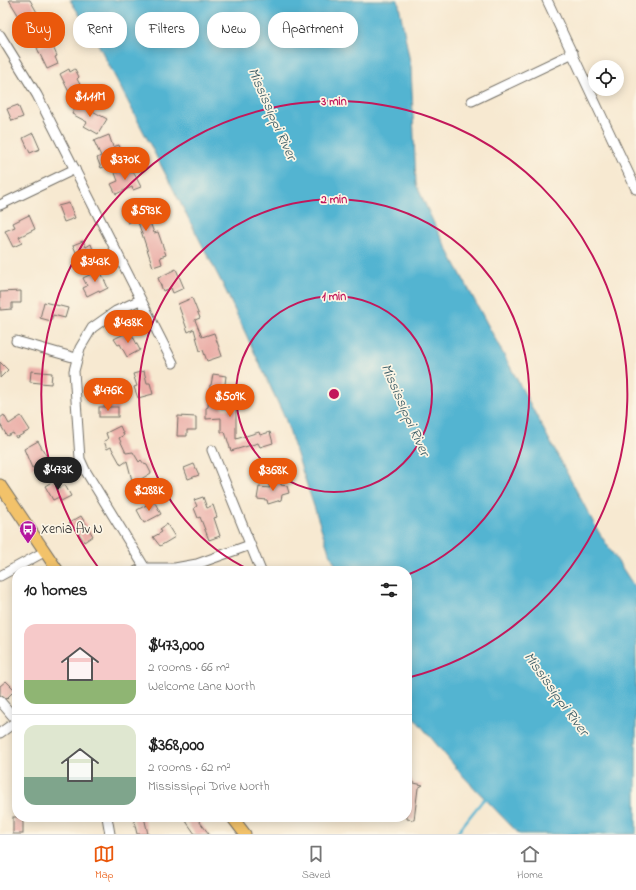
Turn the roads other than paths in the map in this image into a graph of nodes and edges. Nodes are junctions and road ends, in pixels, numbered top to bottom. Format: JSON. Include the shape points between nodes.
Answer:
{"nodes":[{"id":1,"x":547,"y":0,"type":"edge"},
{"id":2,"x":0,"y":35,"type":"edge"},
{"id":3,"x":572,"y":53,"type":"junction"},
{"id":4,"x":472,"y":101,"type":"dead end"},
{"id":5,"x":75,"y":168,"type":"junction"},
{"id":6,"x":636,"y":189,"type":"edge"},
{"id":7,"x":0,"y":205,"type":"edge"},
{"id":8,"x":140,"y":300,"type":"junction"},
{"id":9,"x":16,"y":341,"type":"dead end"},
{"id":10,"x":76,"y":358,"type":"junction"},
{"id":11,"x":173,"y":363,"type":"dead end"},
{"id":12,"x":212,"y":450,"type":"dead end"},
{"id":13,"x":0,"y":485,"type":"edge"},
{"id":14,"x":250,"y":545,"type":"junction"},
{"id":15,"x":44,"y":552,"type":"junction"},
{"id":16,"x":18,"y":566,"type":"edge"},
{"id":17,"x":54,"y":566,"type":"edge"},
{"id":18,"x":139,"y":566,"type":"edge"},
{"id":19,"x":186,"y":566,"type":"edge"},
{"id":20,"x":259,"y":566,"type":"edge"},
{"id":21,"x":12,"y":569,"type":"edge"},
{"id":22,"x":0,"y":576,"type":"edge"},
{"id":23,"x":0,"y":702,"type":"edge"},
{"id":24,"x":12,"y":715,"type":"edge"},
{"id":25,"x":12,"y":724,"type":"edge"},
{"id":26,"x":1,"y":729,"type":"edge"},
{"id":27,"x":108,"y":822,"type":"edge"},
{"id":28,"x":236,"y":822,"type":"edge"},
{"id":29,"x":110,"y":834,"type":"edge"},
{"id":30,"x":245,"y":834,"type":"edge"}],
"edges":[{"from":1,"to":3,"type":"street"},
{"from":2,"to":5,"type":"street","via":[[37,95]]},
{"from":3,"to":4,"type":"street"},
{"from":3,"to":6,"type":"street"},
{"from":5,"to":7,"type":"street"},
{"from":5,"to":8,"type":"street"},
{"from":8,"to":10,"type":"street","via":[[116,311],[92,328]]},
{"from":8,"to":11,"type":"street"},
{"from":9,"to":10,"type":"street"},
{"from":10,"to":18,"type":"street","via":[[74,377],[80,459]]},
{"from":12,"to":14,"type":"street"},
{"from":13,"to":15,"type":"main road"},
{"from":14,"to":19,"type":"street"},
{"from":14,"to":20,"type":"street"},
{"from":15,"to":16,"type":"street"},
{"from":15,"to":17,"type":"main road"},
{"from":21,"to":22,"type":"street"},
{"from":23,"to":24,"type":"street"},
{"from":25,"to":26,"type":"street"},
{"from":27,"to":29,"type":"street"},
{"from":28,"to":30,"type":"main road"}]}
